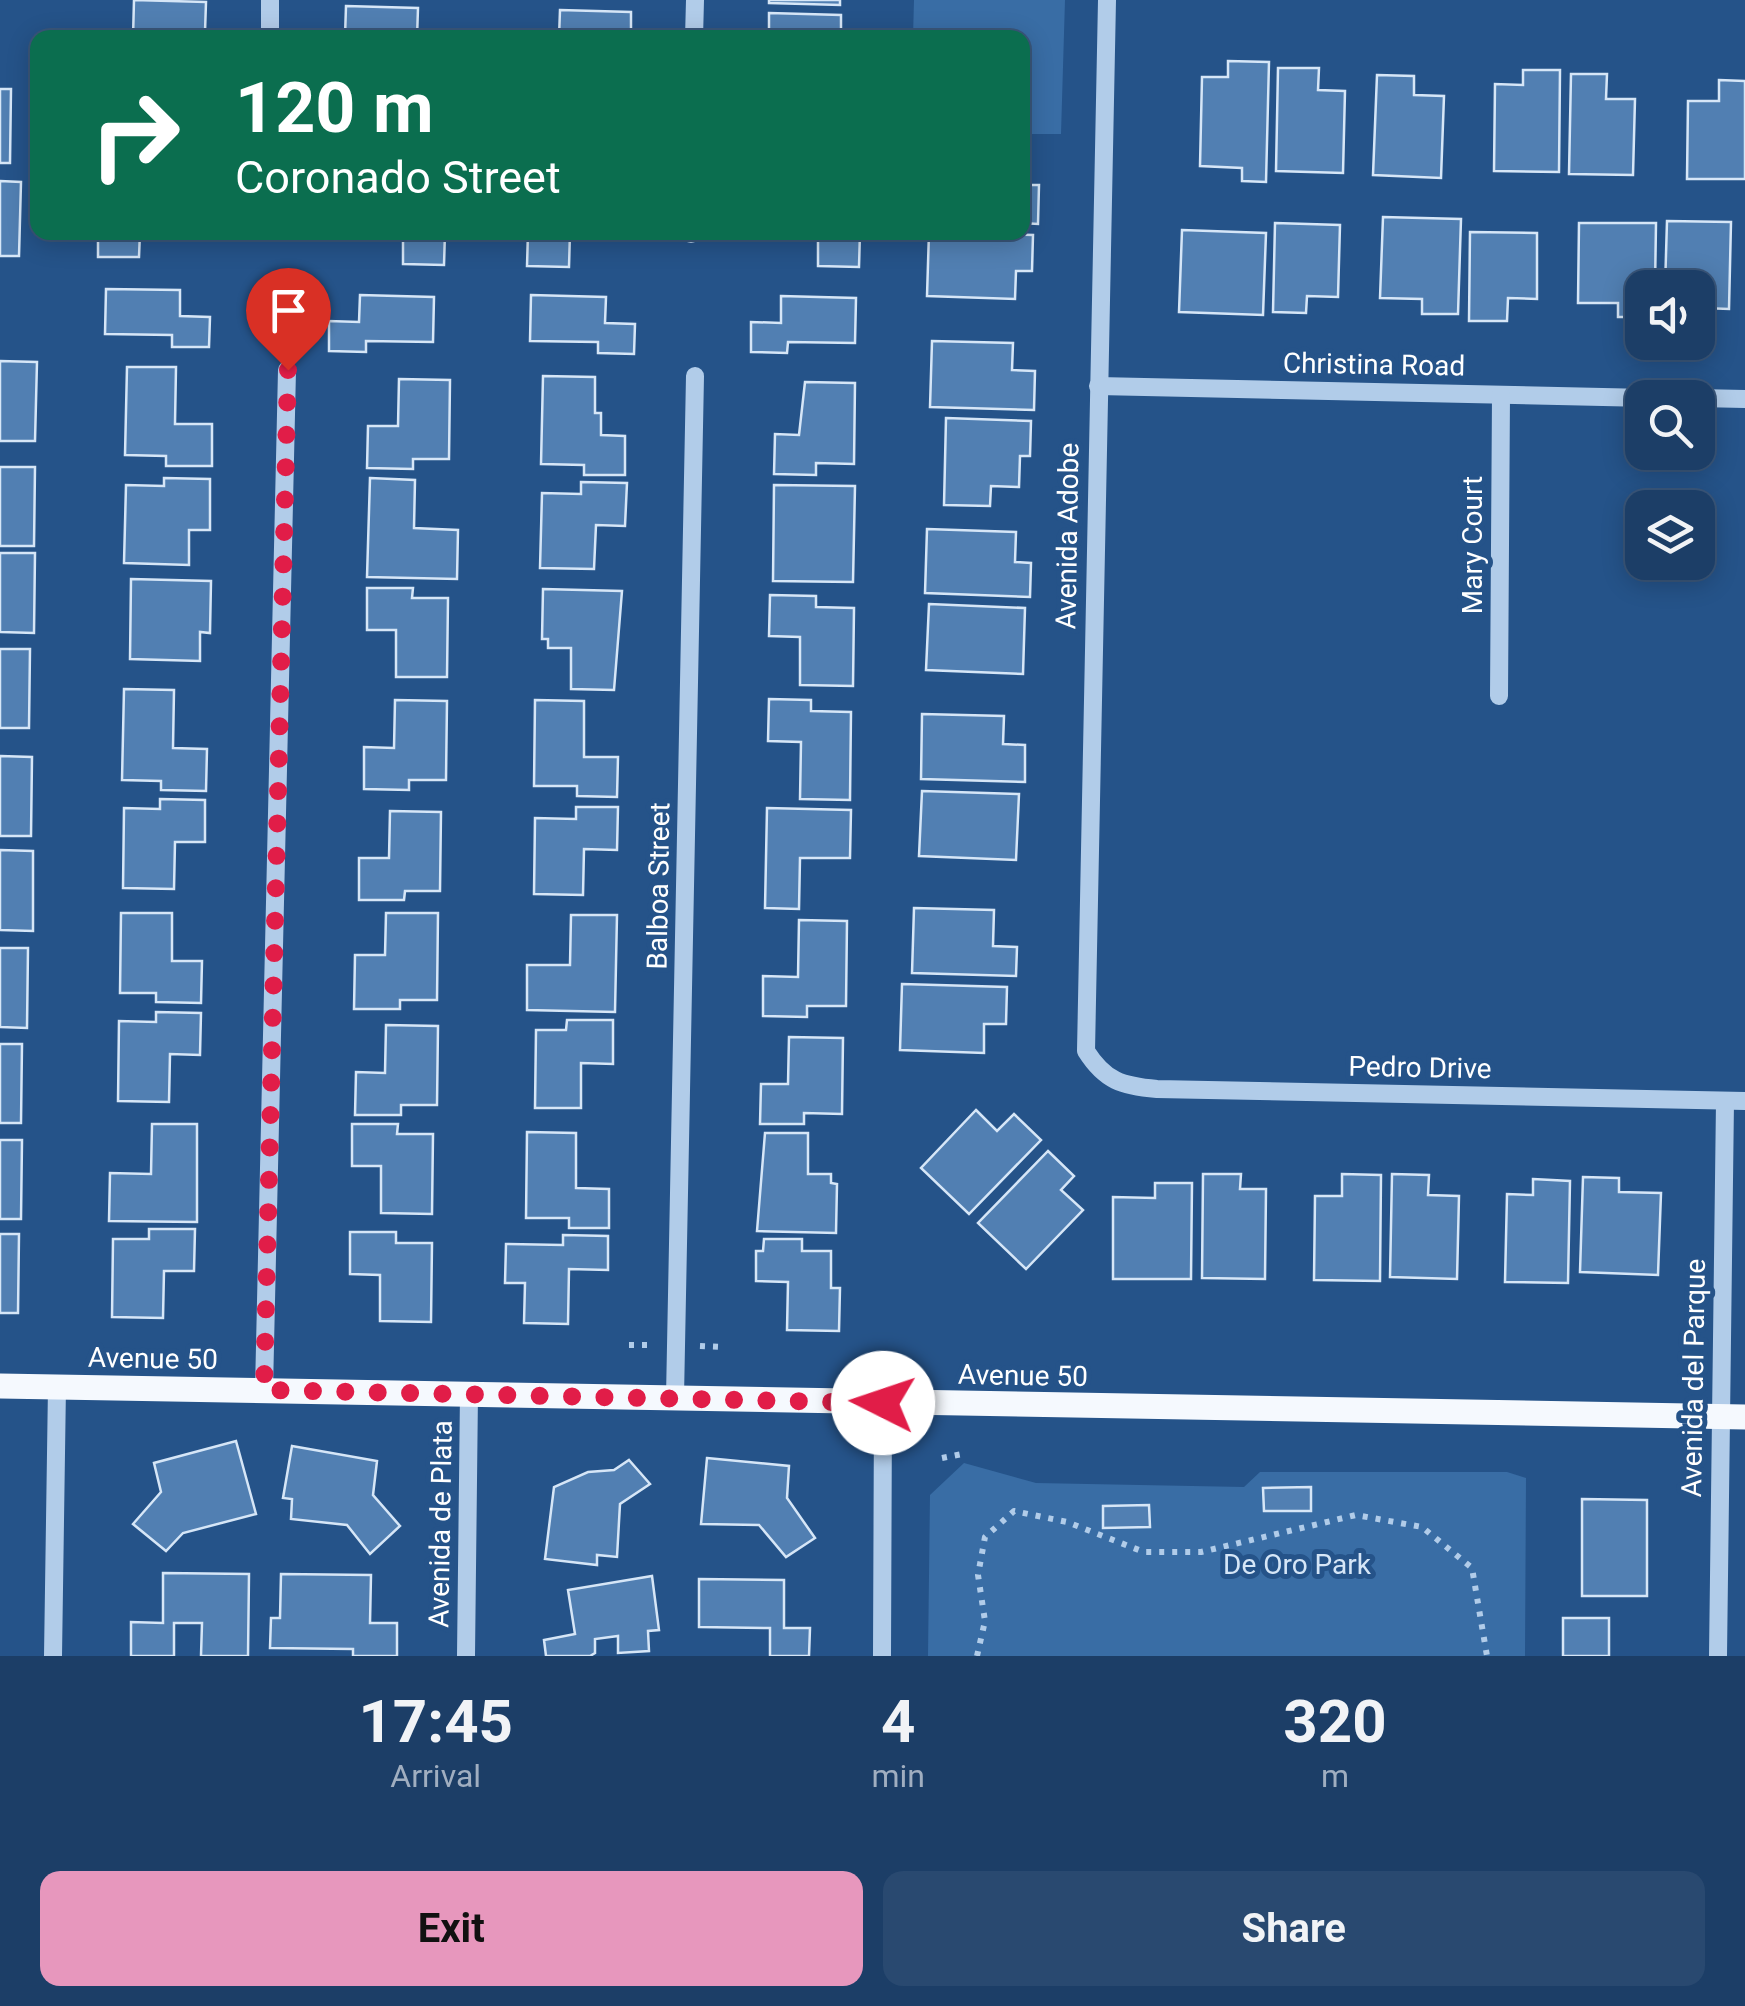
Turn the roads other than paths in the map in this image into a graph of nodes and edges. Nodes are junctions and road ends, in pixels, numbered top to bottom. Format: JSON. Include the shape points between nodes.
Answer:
{"nodes":[{"id":1,"x":270,"y":0,"type":"edge"},
{"id":2,"x":695,"y":0,"type":"edge"},
{"id":3,"x":1107,"y":0,"type":"edge"},
{"id":4,"x":270,"y":30,"type":"edge"},
{"id":5,"x":694,"y":30,"type":"edge"},
{"id":6,"x":288,"y":370,"type":"dead end"},
{"id":7,"x":696,"y":376,"type":"dead end"},
{"id":8,"x":1098,"y":386,"type":"junction"},
{"id":9,"x":1501,"y":394,"type":"junction"},
{"id":10,"x":1625,"y":397,"type":"edge"},
{"id":11,"x":1715,"y":399,"type":"edge"},
{"id":12,"x":1745,"y":400,"type":"edge"},
{"id":13,"x":1499,"y":696,"type":"dead end"},
{"id":14,"x":1098,"y":1070,"type":"joint"},
{"id":15,"x":1725,"y":1101,"type":"junction"},
{"id":16,"x":1745,"y":1101,"type":"edge"},
{"id":17,"x":0,"y":1386,"type":"edge"},
{"id":18,"x":57,"y":1386,"type":"junction"},
{"id":19,"x":264,"y":1390,"type":"junction"},
{"id":20,"x":470,"y":1393,"type":"junction"},
{"id":21,"x":675,"y":1396,"type":"junction"},
{"id":22,"x":883,"y":1403,"type":"junction"},
{"id":23,"x":1733,"y":1417,"type":"edge"},
{"id":24,"x":53,"y":1656,"type":"edge"},
{"id":25,"x":466,"y":1656,"type":"edge"},
{"id":26,"x":882,"y":1656,"type":"edge"},
{"id":27,"x":1718,"y":1656,"type":"edge"}],
"edges":[{"from":1,"to":4,"type":"street"},
{"from":2,"to":5,"type":"street"},
{"from":3,"to":8,"type":"street","name":"Avenida Adobe"},
{"from":6,"to":19,"type":"street"},
{"from":7,"to":21,"type":"street","name":"Balboa Street"},
{"from":8,"to":9,"type":"street","name":"Christina Road"},
{"from":8,"to":14,"type":"street","name":"Avenida Adobe","via":[[1083,1018],[1086,1051]]},
{"from":9,"to":10,"type":"street","name":"Christina Road"},
{"from":9,"to":13,"type":"street","name":"Mary Court"},
{"from":11,"to":12,"type":"street"},
{"from":14,"to":15,"type":"street","name":"Pedro Drive","via":[[1120,1086],[1157,1088]]},
{"from":15,"to":16,"type":"street","name":"Pedro Drive"},
{"from":15,"to":23,"type":"street","name":"Avenida del Parque"},
{"from":17,"to":18,"type":"main road","name":"Avenue 50"},
{"from":18,"to":19,"type":"main road","name":"Avenue 50"},
{"from":18,"to":24,"type":"street"},
{"from":19,"to":20,"type":"main road","name":"Avenue 50"},
{"from":20,"to":21,"type":"main road","name":"Avenue 50"},
{"from":20,"to":25,"type":"street","name":"Avenida de Plata"},
{"from":21,"to":22,"type":"main road","name":"Avenue 50"},
{"from":22,"to":23,"type":"main road","name":"Avenue 50"},
{"from":22,"to":26,"type":"street"},
{"from":23,"to":27,"type":"street","name":"Avenida del Parque"}]}
